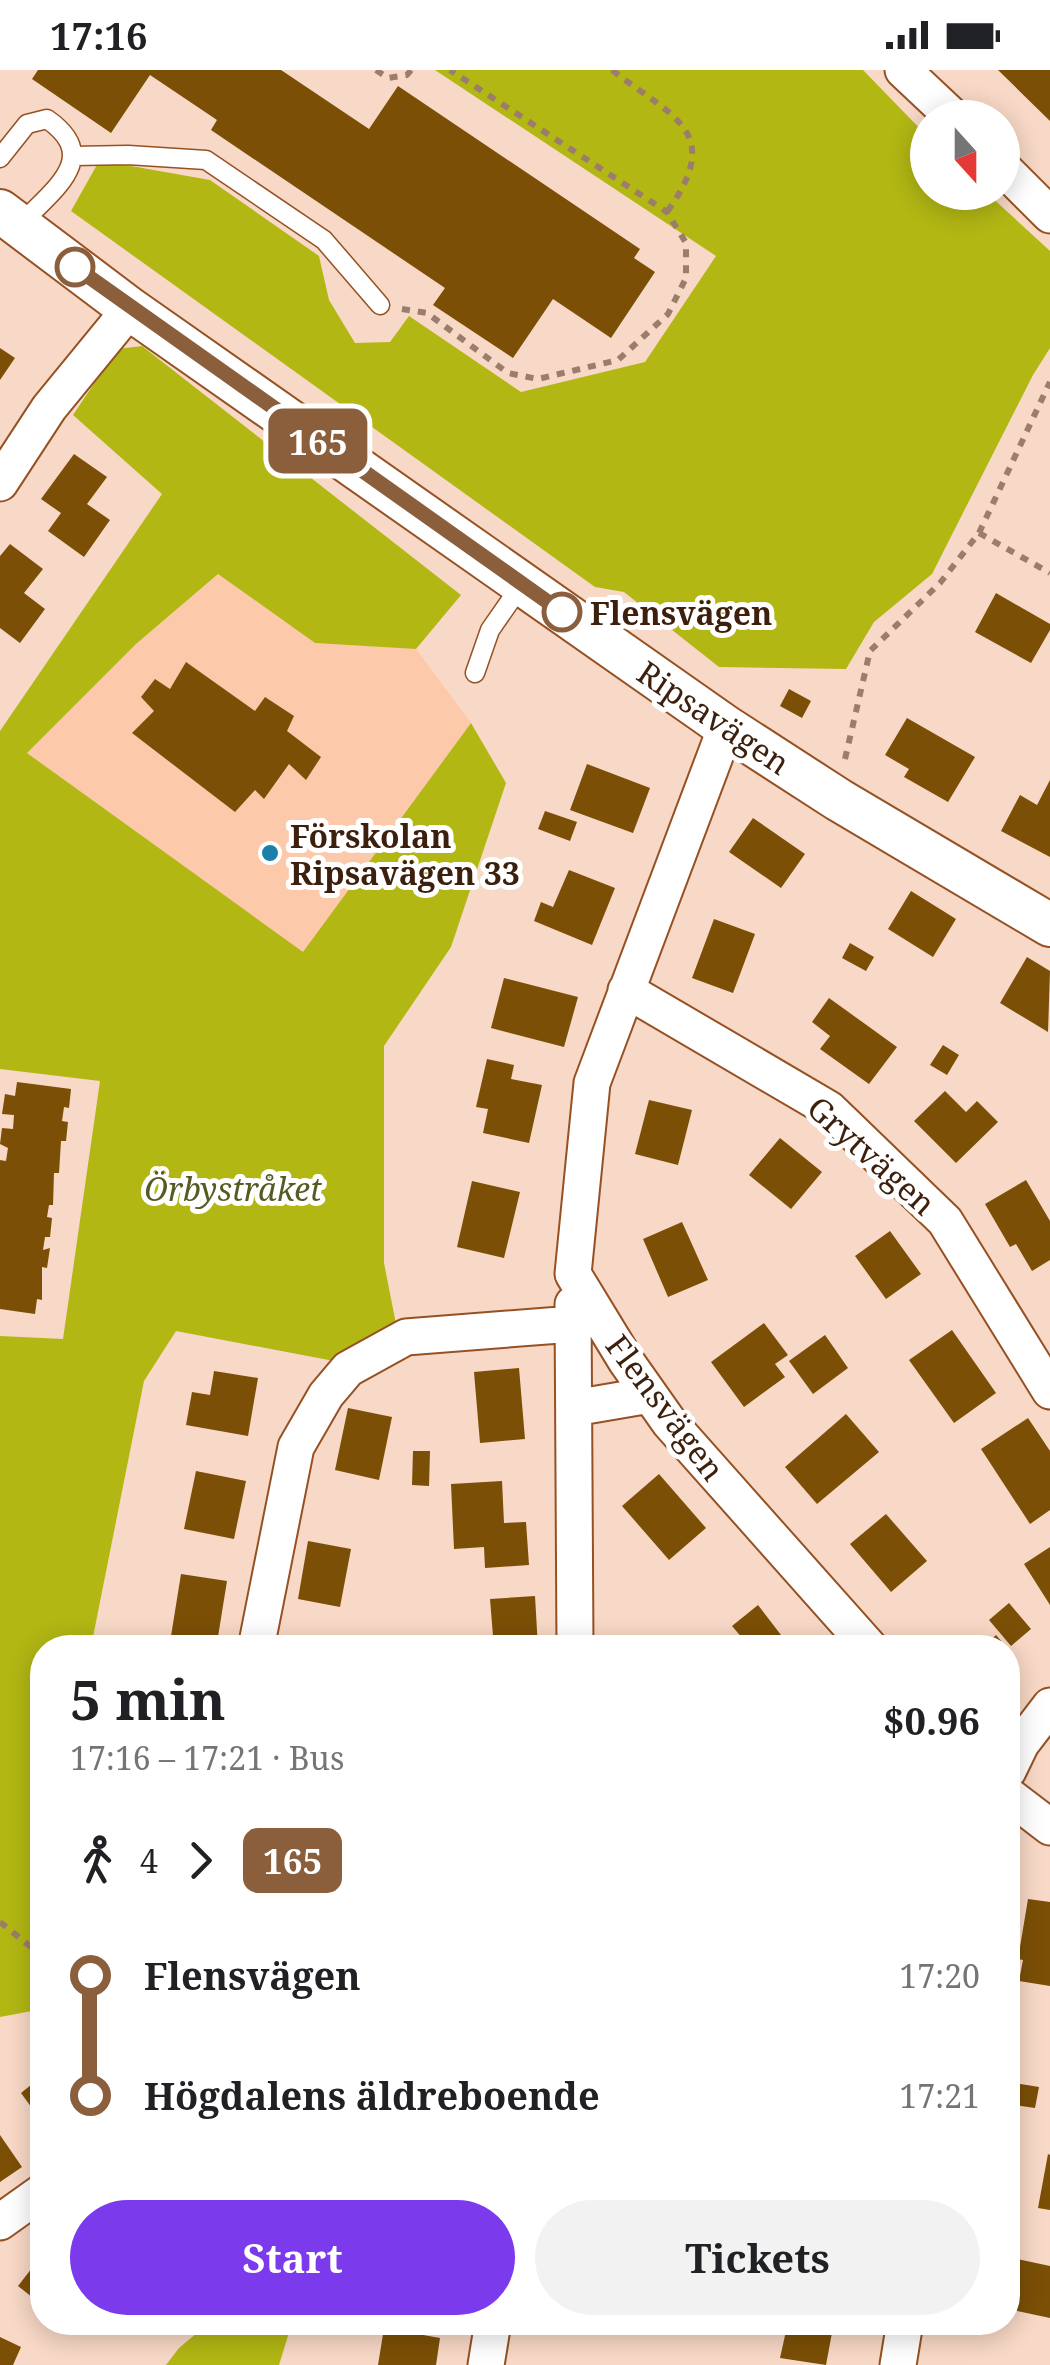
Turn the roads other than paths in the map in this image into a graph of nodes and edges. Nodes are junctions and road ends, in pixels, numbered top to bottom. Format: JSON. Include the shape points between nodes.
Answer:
{"nodes":[{"id":1,"x":903,"y":70,"type":"edge"},
{"id":2,"x":935,"y":100,"type":"edge"},
{"id":3,"x":73,"y":156,"type":"junction"},
{"id":4,"x":0,"y":158,"type":"edge"},
{"id":5,"x":1020,"y":184,"type":"edge"},
{"id":6,"x":1050,"y":215,"type":"edge"},
{"id":7,"x":10,"y":218,"type":"edge"},
{"id":8,"x":380,"y":305,"type":"road end"},
{"id":9,"x":130,"y":309,"type":"junction"},
{"id":10,"x":0,"y":483,"type":"edge"},
{"id":11,"x":522,"y":584,"type":"junction"},
{"id":12,"x":475,"y":673,"type":"dead end"},
{"id":13,"x":726,"y":727,"type":"junction"},
{"id":14,"x":1050,"y":925,"type":"edge"},
{"id":15,"x":626,"y":990,"type":"junction"},
{"id":16,"x":573,"y":1274,"type":"junction"},
{"id":17,"x":573,"y":1324,"type":"junction"},
{"id":18,"x":1050,"y":1391,"type":"edge"},
{"id":19,"x":650,"y":1395,"type":"junction"},
{"id":20,"x":574,"y":1408,"type":"junction"},
{"id":21,"x":259,"y":1635,"type":"edge"},
{"id":22,"x":575,"y":1635,"type":"edge"},
{"id":23,"x":858,"y":1635,"type":"edge"},
{"id":24,"x":1050,"y":1706,"type":"edge"},
{"id":25,"x":1020,"y":1746,"type":"edge"},
{"id":26,"x":1020,"y":1804,"type":"edge"},
{"id":27,"x":1050,"y":1827,"type":"edge"},
{"id":28,"x":30,"y":2201,"type":"edge"},
{"id":29,"x":0,"y":2222,"type":"edge"},
{"id":30,"x":490,"y":2335,"type":"edge"},
{"id":31,"x":903,"y":2335,"type":"edge"},
{"id":32,"x":486,"y":2365,"type":"edge"},
{"id":33,"x":898,"y":2365,"type":"edge"}],
"edges":[{"from":1,"to":2,"type":"street"},
{"from":3,"to":4,"type":"lane","via":[[64,130],[47,119],[27,124]]},
{"from":3,"to":7,"type":"lane","via":[[72,169]]},
{"from":3,"to":8,"type":"lane","via":[[206,160],[324,240]]},
{"from":5,"to":6,"type":"street"},
{"from":7,"to":9,"type":"street","name":"Ripsavägen"},
{"from":9,"to":10,"type":"street","via":[[49,408]]},
{"from":9,"to":11,"type":"street","name":"Ripsavägen"},
{"from":11,"to":12,"type":"lane","via":[[490,630]]},
{"from":11,"to":13,"type":"street","name":"Ripsavägen"},
{"from":13,"to":14,"type":"street","name":"Ripsavägen"},
{"from":13,"to":15,"type":"street"},
{"from":15,"to":16,"type":"street","via":[[592,1083]]},
{"from":15,"to":18,"type":"street","name":"Grytvägen","via":[[829,1108],[945,1220]]},
{"from":16,"to":17,"type":"street"},
{"from":16,"to":19,"type":"street","name":"Flensvägen"},
{"from":17,"to":20,"type":"street"},
{"from":17,"to":21,"type":"street","via":[[406,1337],[348,1369],[296,1448]]},
{"from":19,"to":20,"type":"street"},
{"from":19,"to":23,"type":"street","name":"Flensvägen"},
{"from":20,"to":22,"type":"street"},
{"from":24,"to":25,"type":"street"},
{"from":26,"to":27,"type":"street"},
{"from":28,"to":29,"type":"street"},
{"from":30,"to":32,"type":"street"},
{"from":31,"to":33,"type":"street"}]}
